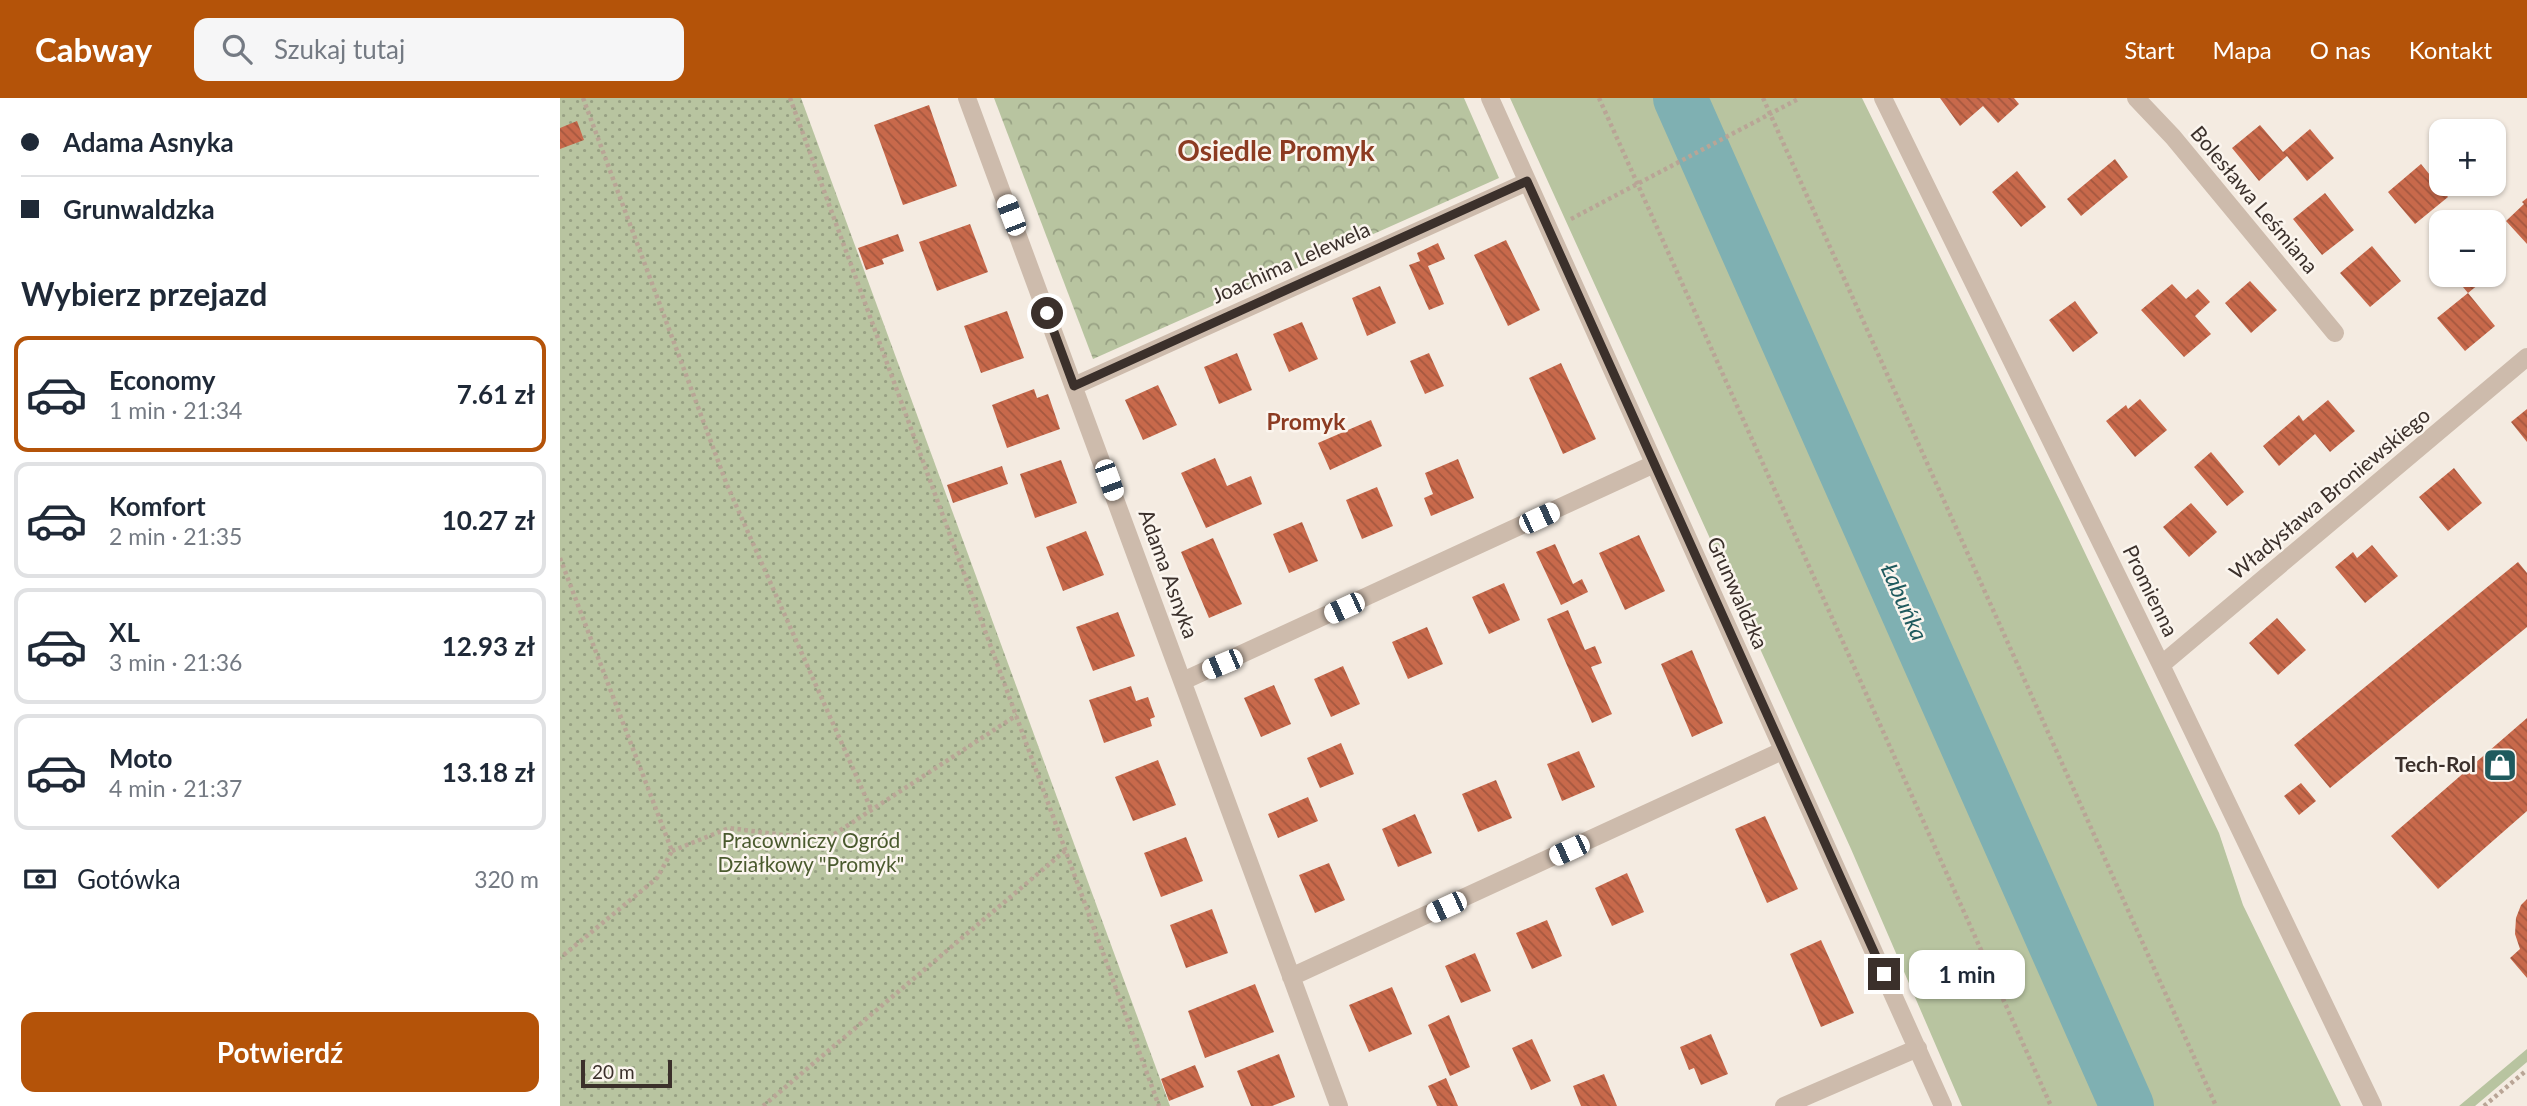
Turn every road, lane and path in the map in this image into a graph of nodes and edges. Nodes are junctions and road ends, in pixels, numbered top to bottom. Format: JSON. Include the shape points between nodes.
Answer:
{"nodes":[{"id":1,"x":583,"y":98,"type":"edge"},
{"id":2,"x":790,"y":98,"type":"edge"},
{"id":3,"x":967,"y":98,"type":"edge"},
{"id":4,"x":1490,"y":98,"type":"edge"},
{"id":5,"x":1599,"y":98,"type":"edge"},
{"id":6,"x":1763,"y":98,"type":"edge"},
{"id":7,"x":1800,"y":98,"type":"edge"},
{"id":8,"x":1883,"y":98,"type":"edge"},
{"id":9,"x":2136,"y":98,"type":"edge"},
{"id":10,"x":1770,"y":114,"type":"junction"},
{"id":11,"x":1527,"y":181,"type":"junction"},
{"id":12,"x":1637,"y":185,"type":"junction"},
{"id":13,"x":1549,"y":230,"type":"junction"},
{"id":14,"x":2334,"y":333,"type":"dead end"},
{"id":15,"x":2527,"y":357,"type":"edge"},
{"id":16,"x":1074,"y":386,"type":"junction"},
{"id":17,"x":1654,"y":464,"type":"junction"},
{"id":18,"x":560,"y":558,"type":"edge"},
{"id":19,"x":2161,"y":665,"type":"junction"},
{"id":20,"x":1183,"y":681,"type":"junction"},
{"id":21,"x":1017,"y":715,"type":"junction"},
{"id":22,"x":1782,"y":751,"type":"junction"},
{"id":23,"x":871,"y":809,"type":"junction"},
{"id":24,"x":1066,"y":850,"type":"junction"},
{"id":25,"x":672,"y":851,"type":"junction"},
{"id":26,"x":560,"y":958,"type":"edge"},
{"id":27,"x":1291,"y":977,"type":"junction"},
{"id":28,"x":1918,"y":1048,"type":"junction"},
{"id":29,"x":2527,"y":1070,"type":"edge"},
{"id":30,"x":764,"y":1106,"type":"edge"},
{"id":31,"x":1159,"y":1106,"type":"edge"},
{"id":32,"x":1339,"y":1106,"type":"edge"},
{"id":33,"x":1784,"y":1106,"type":"edge"},
{"id":34,"x":1942,"y":1106,"type":"edge"},
{"id":35,"x":2051,"y":1106,"type":"edge"},
{"id":36,"x":2216,"y":1106,"type":"edge"},
{"id":37,"x":2373,"y":1106,"type":"edge"},
{"id":38,"x":2484,"y":1106,"type":"edge"}],
"edges":[{"from":1,"to":23,"type":"path","via":[[727,485]]},
{"from":2,"to":21,"type":"path"},
{"from":3,"to":16,"type":"street","name":"Adama Asnyka"},
{"from":4,"to":11,"type":"street","name":"Grunwaldzka"},
{"from":5,"to":12,"type":"path"},
{"from":6,"to":10,"type":"path"},
{"from":7,"to":10,"type":"path"},
{"from":8,"to":19,"type":"street","name":"Promienna"},
{"from":9,"to":14,"type":"street","name":"Bolesława Leśmiana"},
{"from":10,"to":12,"type":"path"},
{"from":10,"to":36,"type":"path"},
{"from":11,"to":13,"type":"street","name":"Grunwaldzka"},
{"from":11,"to":16,"type":"street","name":"Joachima Lelewela"},
{"from":12,"to":13,"type":"path"},
{"from":12,"to":35,"type":"path"},
{"from":13,"to":17,"type":"street","name":"Grunwaldzka"},
{"from":15,"to":19,"type":"street","name":"Władysława Broniewskiego"},
{"from":16,"to":20,"type":"street","name":"Adama Asnyka"},
{"from":17,"to":20,"type":"street"},
{"from":17,"to":22,"type":"street","name":"Grunwaldzka"},
{"from":18,"to":25,"type":"path"},
{"from":19,"to":37,"type":"street","name":"Promienna"},
{"from":20,"to":27,"type":"street","name":"Adama Asnyka"},
{"from":21,"to":23,"type":"path"},
{"from":21,"to":24,"type":"path"},
{"from":22,"to":27,"type":"street"},
{"from":22,"to":28,"type":"street","name":"Grunwaldzka"},
{"from":23,"to":25,"type":"path","via":[[830,837],[729,828]]},
{"from":24,"to":30,"type":"path"},
{"from":24,"to":31,"type":"path"},
{"from":25,"to":26,"type":"path","via":[[657,877]]},
{"from":27,"to":32,"type":"street","name":"Adama Asnyka"},
{"from":28,"to":33,"type":"street"},
{"from":28,"to":34,"type":"street","name":"Grunwaldzka"},
{"from":29,"to":38,"type":"path"}]}
